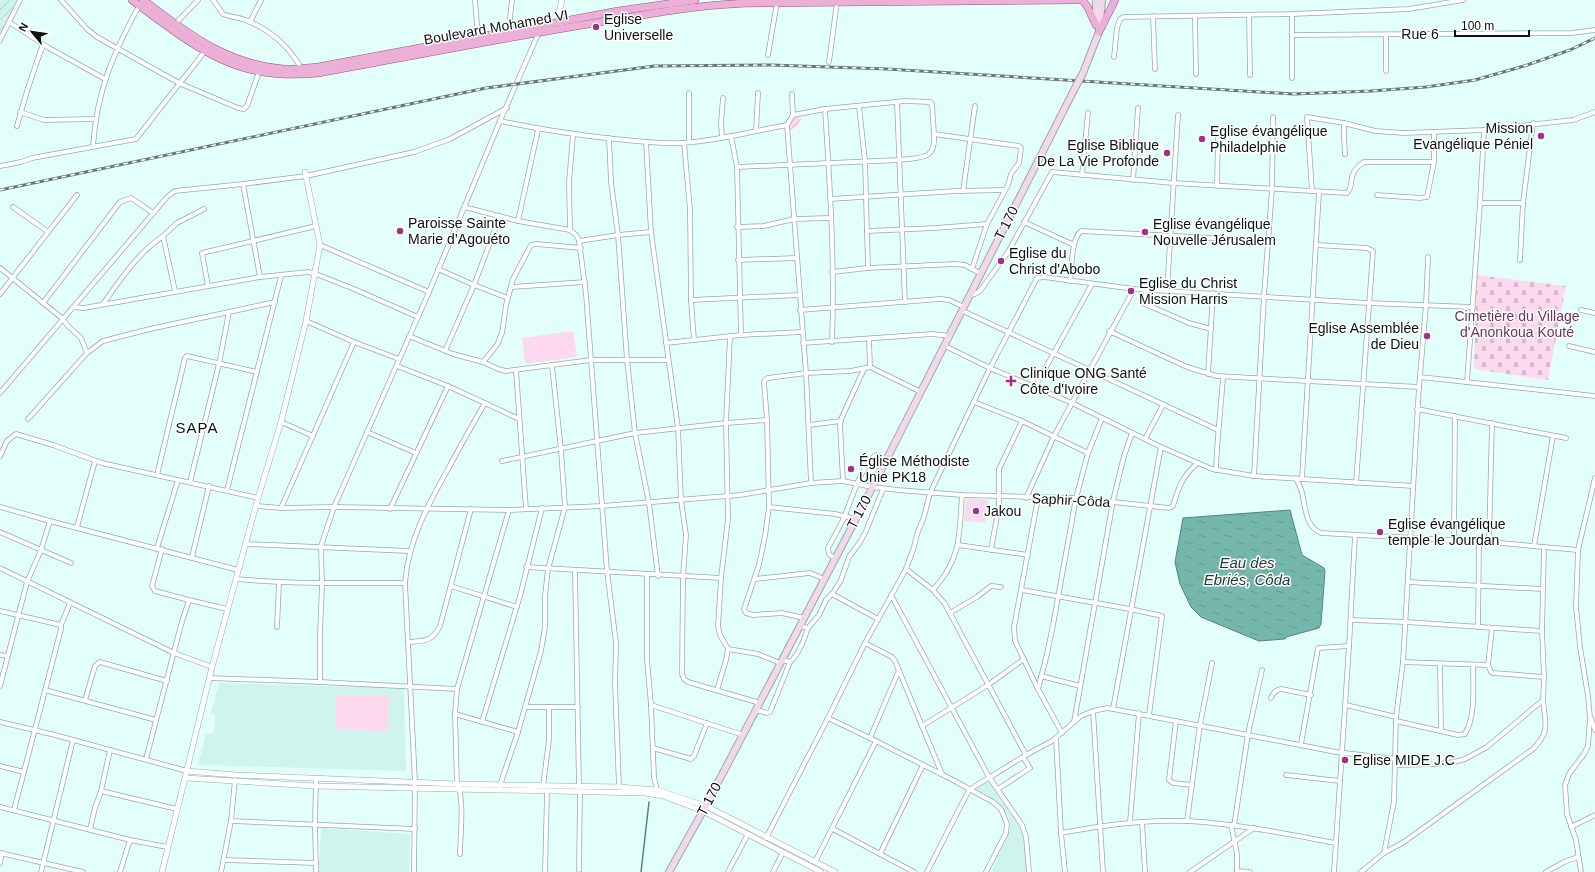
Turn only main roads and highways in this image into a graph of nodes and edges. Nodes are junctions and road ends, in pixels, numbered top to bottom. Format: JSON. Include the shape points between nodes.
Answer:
{"nodes":[{"id":1,"x":132,"y":0,"type":"edge"},
{"id":2,"x":684,"y":0,"type":"edge"},
{"id":3,"x":695,"y":0,"type":"edge"},
{"id":4,"x":1077,"y":0,"type":"edge"},
{"id":5,"x":1082,"y":0,"type":"edge"},
{"id":6,"x":1096,"y":0,"type":"edge"},
{"id":7,"x":1102,"y":0,"type":"edge"},
{"id":8,"x":1115,"y":0,"type":"edge"},
{"id":9,"x":141,"y":3,"type":"edge"},
{"id":10,"x":561,"y":25,"type":"junction"},
{"id":11,"x":539,"y":29,"type":"junction"},
{"id":12,"x":1098,"y":31,"type":"junction"},
{"id":13,"x":669,"y":872,"type":"edge"}],
"edges":[{"from":1,"to":9,"type":"main road","name":"Boulevard Mohamed VI"},
{"from":2,"to":3,"type":"main road","name":"Boulevard Mohamed VI"},
{"from":2,"to":10,"type":"main road","name":"Boulevard Mohamed VI"},
{"from":4,"to":10,"type":"main road","name":"Boulevard Mohamed VI","via":[[744,3]]},
{"from":5,"to":12,"type":"main road"},
{"from":6,"to":12,"type":"main road"},
{"from":7,"to":12,"type":"main road"},
{"from":8,"to":12,"type":"main road"},
{"from":9,"to":11,"type":"main road","name":"Boulevard Mohamed VI","via":[[210,46],[238,60],[264,67],[286,69],[318,67],[512,31]]},
{"from":9,"to":11,"type":"main road","name":"Boulevard Mohamed VI","via":[[181,36],[236,65],[259,72],[297,75],[319,73]]},
{"from":10,"to":11,"type":"main road","name":"Boulevard Mohamed VI"},
{"from":12,"to":13,"type":"main road","name":"T 170","bridge":true,"via":[[1083,73],[945,346],[743,736]]}]}
